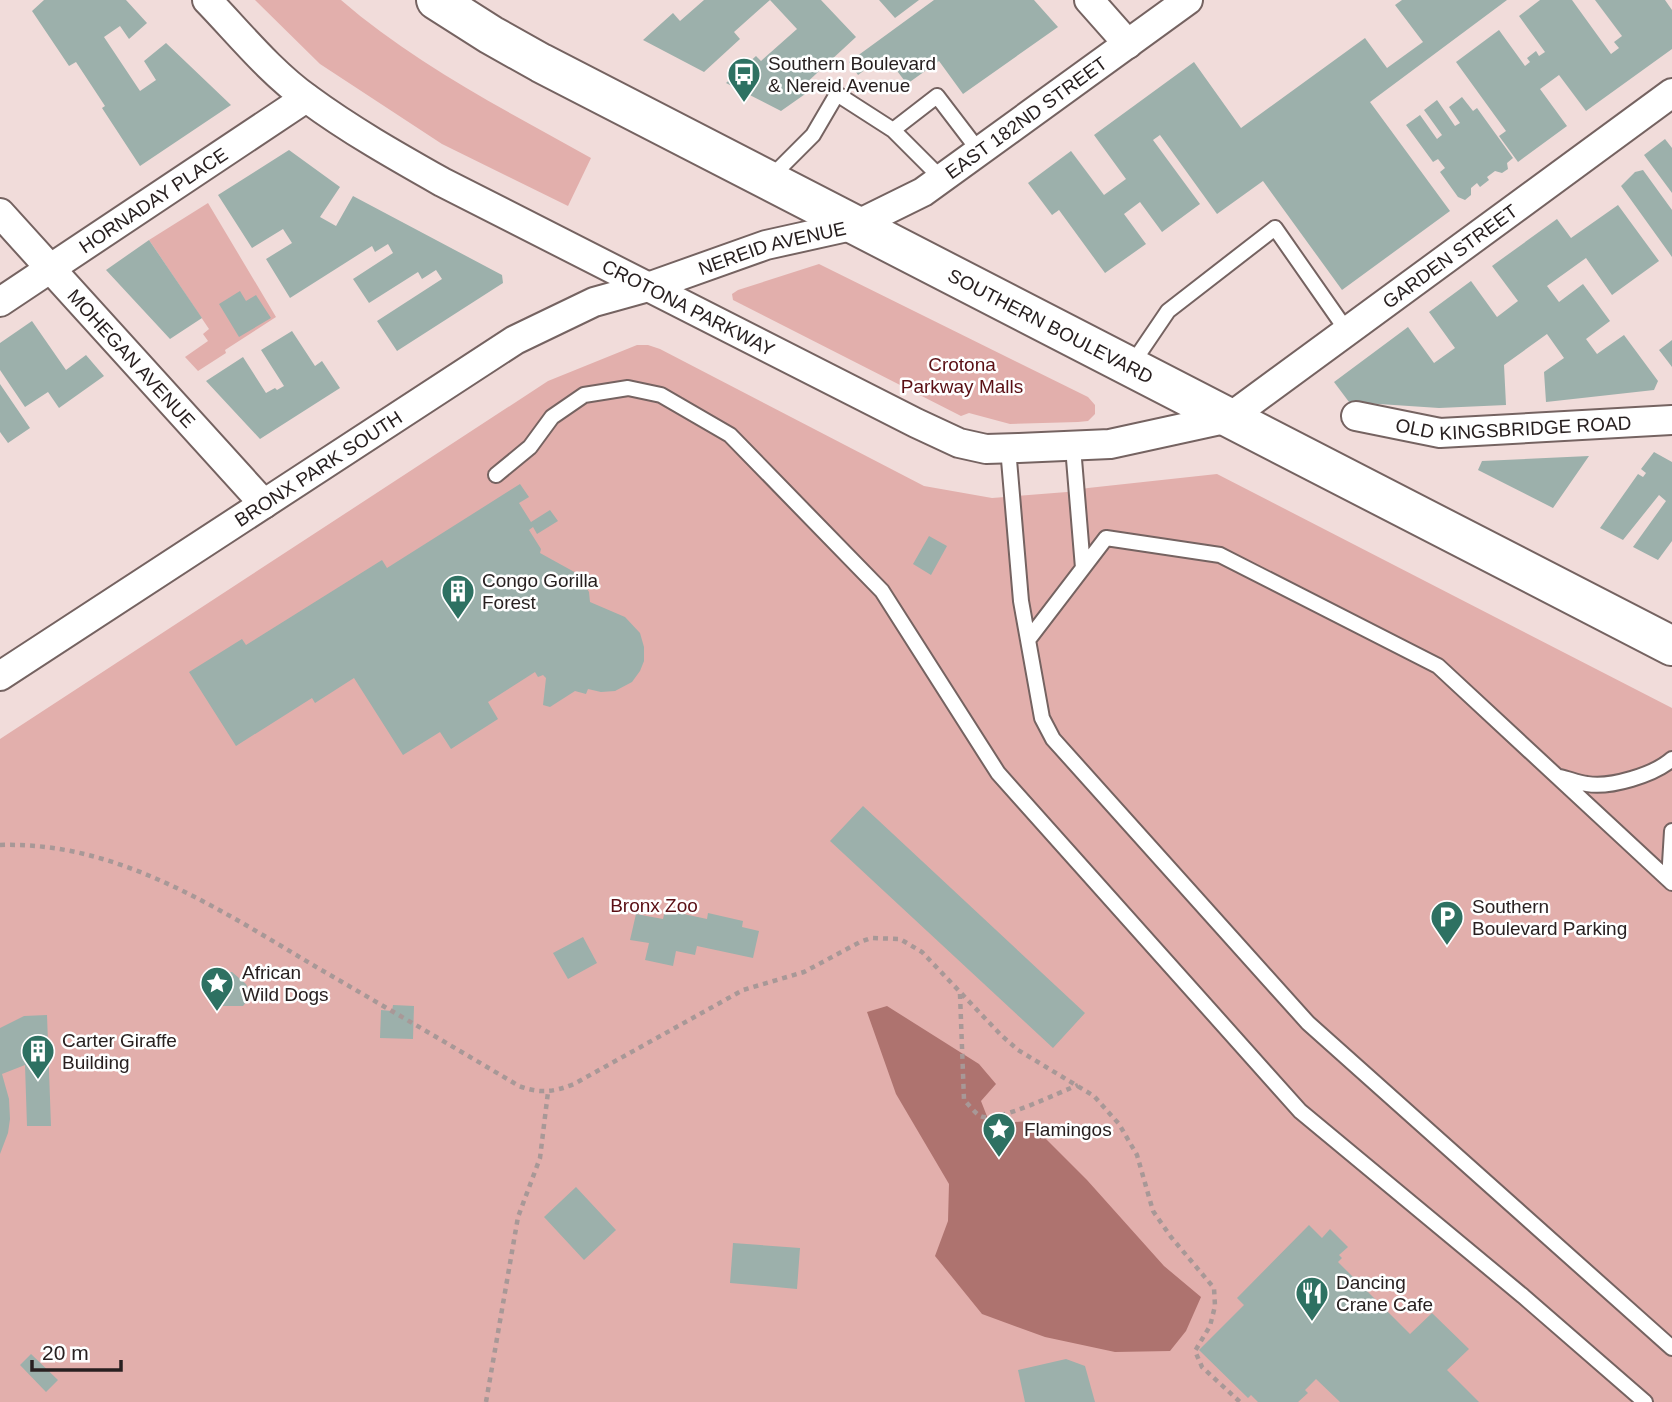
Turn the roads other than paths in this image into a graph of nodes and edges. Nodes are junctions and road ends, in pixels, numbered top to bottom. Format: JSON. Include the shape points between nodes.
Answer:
{"nodes":[{"id":1,"x":207,"y":0,"type":"edge"},
{"id":2,"x":436,"y":0,"type":"edge"},
{"id":3,"x":1089,"y":0,"type":"edge"},
{"id":4,"x":1188,"y":0,"type":"edge"},
{"id":5,"x":1128,"y":44,"type":"junction"},
{"id":6,"x":1672,"y":93,"type":"edge"},
{"id":7,"x":306,"y":98,"type":"junction"},
{"id":8,"x":893,"y":130,"type":"junction"},
{"id":9,"x":979,"y":151,"type":"junction"},
{"id":10,"x":941,"y":178,"type":"junction"},
{"id":11,"x":769,"y":179,"type":"junction"},
{"id":12,"x":0,"y":213,"type":"edge"},
{"id":13,"x":856,"y":225,"type":"junction"},
{"id":14,"x":50,"y":268,"type":"junction"},
{"id":15,"x":648,"y":286,"type":"junction"},
{"id":16,"x":0,"y":302,"type":"edge"},
{"id":17,"x":1347,"y":331,"type":"junction"},
{"id":18,"x":1130,"y":368,"type":"junction"},
{"id":19,"x":1356,"y":416,"type":"dead end"},
{"id":20,"x":1229,"y":418,"type":"junction"},
{"id":21,"x":1672,"y":420,"type":"edge"},
{"id":22,"x":1073,"y":447,"type":"junction"},
{"id":23,"x":1008,"y":448,"type":"junction"},
{"id":24,"x":496,"y":475,"type":"dead end"},
{"id":25,"x":264,"y":504,"type":"junction"},
{"id":26,"x":1083,"y":568,"type":"junction"},
{"id":27,"x":1028,"y":640,"type":"junction"},
{"id":28,"x":1672,"y":646,"type":"edge"},
{"id":29,"x":0,"y":677,"type":"edge"},
{"id":30,"x":1672,"y":759,"type":"edge"},
{"id":31,"x":1555,"y":776,"type":"junction"},
{"id":32,"x":1672,"y":831,"type":"edge"},
{"id":33,"x":1671,"y":882,"type":"edge"},
{"id":34,"x":1672,"y":1348,"type":"edge"},
{"id":35,"x":1645,"y":1402,"type":"edge"}],
"edges":[{"from":1,"to":7,"type":"street","name":"CROTONA PARKWAY"},
{"from":2,"to":11,"type":"main road","name":"SOUTHERN BOULEVARD","via":[[541,63]]},
{"from":3,"to":5,"type":"street"},
{"from":4,"to":5,"type":"street","name":"EAST 182ND STREET"},
{"from":5,"to":9,"type":"street","name":"EAST 182ND STREET"},
{"from":6,"to":17,"type":"street","name":"GARDEN STREET"},
{"from":7,"to":14,"type":"street","name":"HORNADAY PLACE"},
{"from":7,"to":15,"type":"street","name":"CROTONA PARKWAY","via":[[442,182]]},
{"from":8,"to":9,"type":"lane","via":[[937,96]]},
{"from":8,"to":10,"type":"lane"},
{"from":8,"to":11,"type":"lane","via":[[837,94],[813,135]]},
{"from":9,"to":10,"type":"street","name":"EAST 182ND STREET"},
{"from":10,"to":13,"type":"street","name":"EAST 182ND STREET","via":[[923,192]]},
{"from":11,"to":13,"type":"main road","name":"SOUTHERN BOULEVARD"},
{"from":12,"to":14,"type":"street","name":"MOHEGAN AVENUE"},
{"from":13,"to":15,"type":"street","name":"NEREID AVENUE","via":[[766,245]]},
{"from":13,"to":18,"type":"main road","name":"SOUTHERN BOULEVARD"},
{"from":14,"to":16,"type":"street","name":"HORNADAY PLACE"},
{"from":14,"to":25,"type":"street","name":"MOHEGAN AVENUE"},
{"from":15,"to":23,"type":"street","name":"CROTONA PARKWAY","via":[[960,443]]},
{"from":15,"to":25,"type":"street","name":"BRONX PARK SOUTH","via":[[594,302],[515,340]]},
{"from":17,"to":18,"type":"lane","via":[[1275,228],[1168,311]]},
{"from":17,"to":20,"type":"street","name":"GARDEN STREET"},
{"from":18,"to":20,"type":"main road","name":"SOUTHERN BOULEVARD"},
{"from":19,"to":21,"type":"street","name":"OLD KINGSBRIDGE ROAD","via":[[1440,433]]},
{"from":20,"to":22,"type":"street","name":"CROTONA PARKWAY","via":[[1110,444]]},
{"from":20,"to":28,"type":"main road","name":"SOUTHERN BOULEVARD"},
{"from":22,"to":23,"type":"street","name":"CROTONA PARKWAY"},
{"from":22,"to":26,"type":"lane"},
{"from":23,"to":27,"type":"lane"},
{"from":24,"to":35,"type":"lane","via":[[530,447],[552,417],[584,395],[628,388],[661,395],[730,435],[882,591],[998,773],[1300,1111]]},
{"from":25,"to":29,"type":"street","name":"BRONX PARK SOUTH"},
{"from":26,"to":27,"type":"lane"},
{"from":26,"to":31,"type":"lane","via":[[1106,538],[1220,555],[1438,666]]},
{"from":27,"to":34,"type":"lane","via":[[1042,718],[1053,740],[1308,1023]]},
{"from":30,"to":31,"type":"lane","via":[[1632,779],[1590,785]]},
{"from":31,"to":33,"type":"lane"},
{"from":32,"to":33,"type":"lane"}]}
